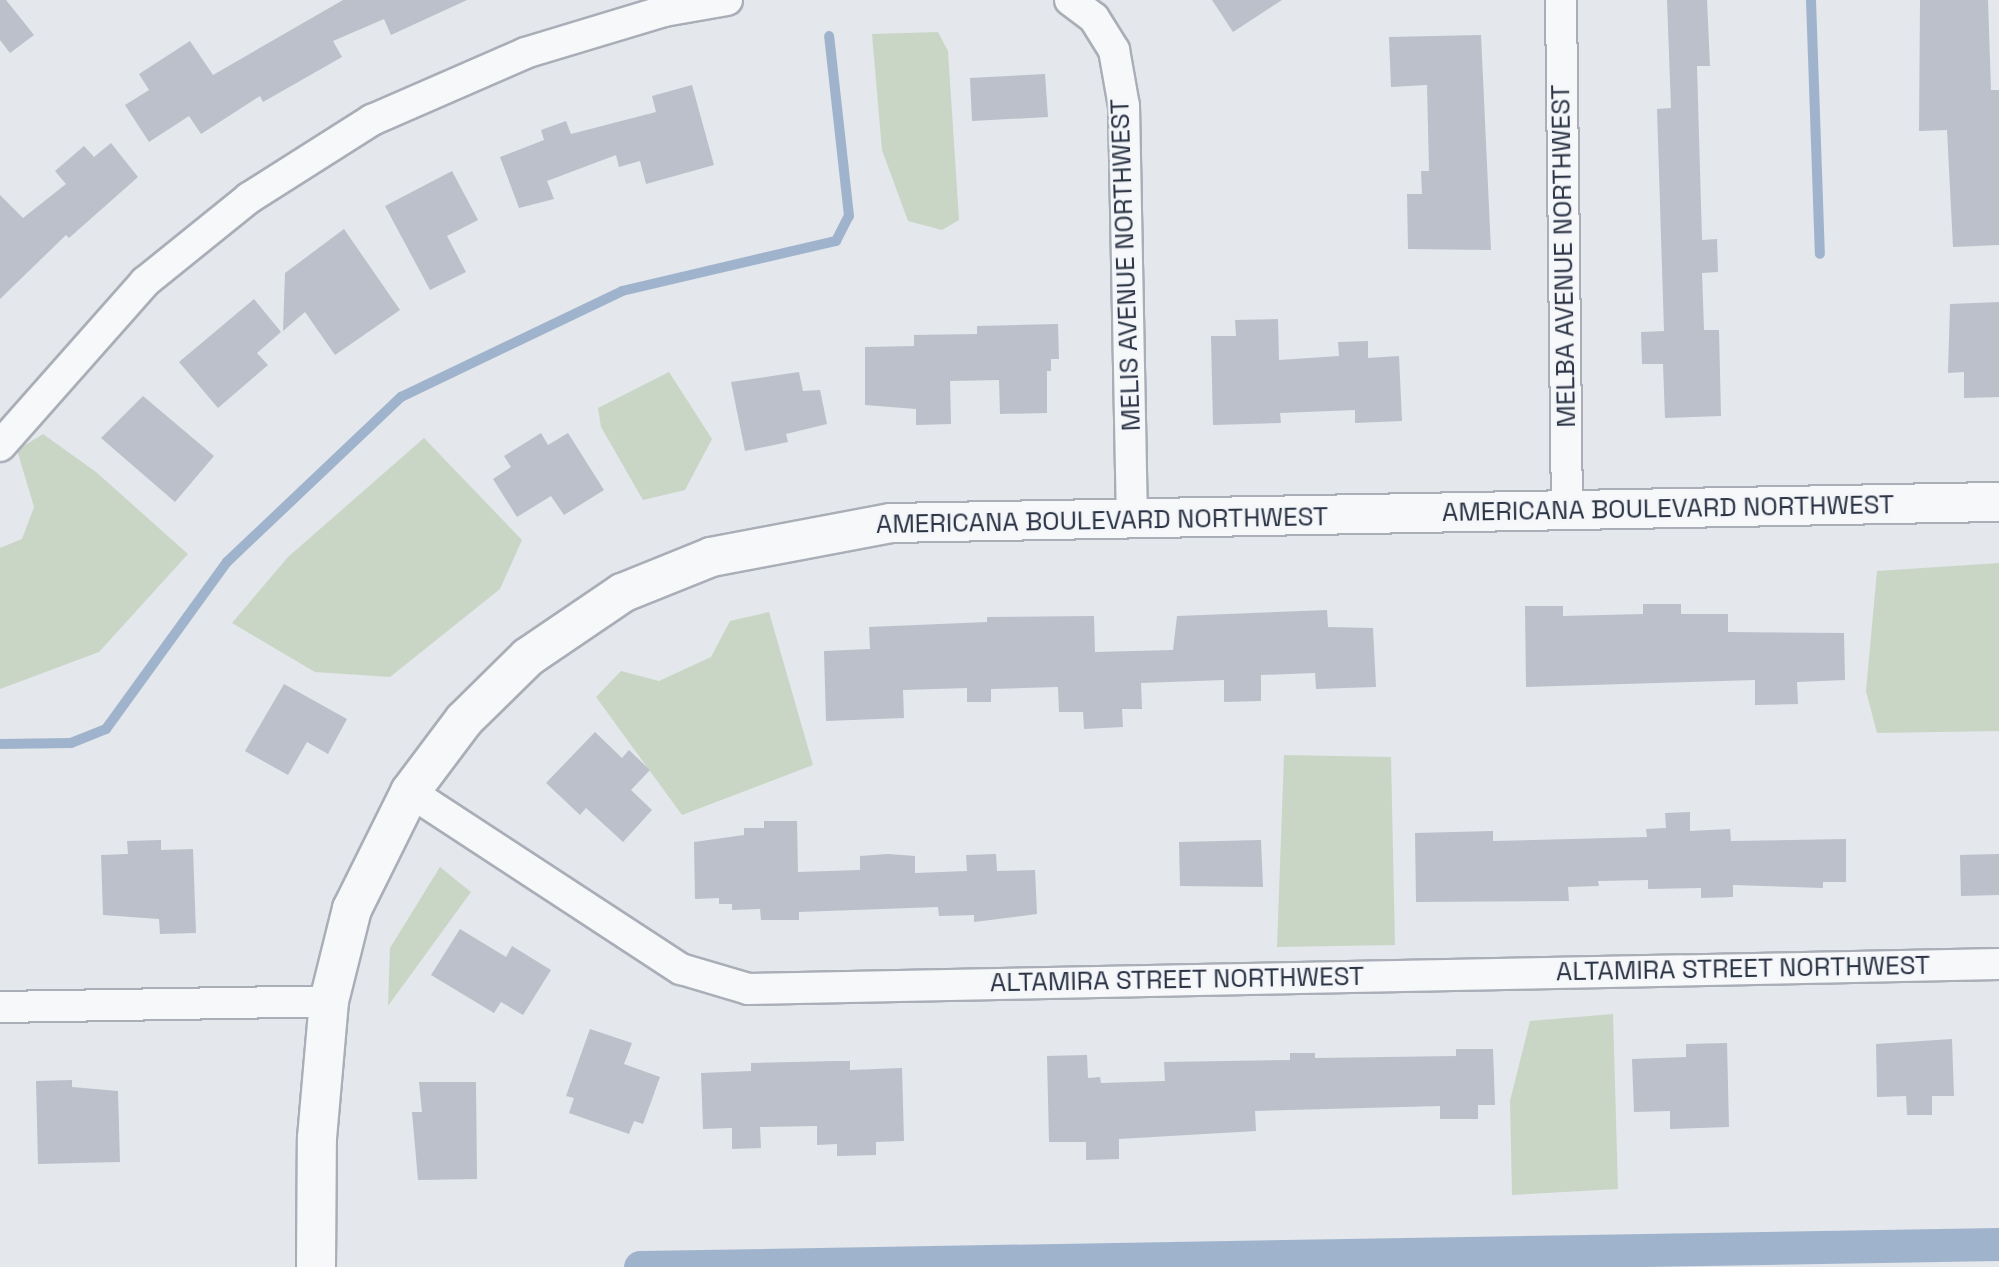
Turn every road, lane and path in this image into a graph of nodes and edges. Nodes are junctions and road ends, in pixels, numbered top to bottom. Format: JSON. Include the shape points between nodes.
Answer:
{"nodes":[{"id":1,"x":727,"y":0,"type":"edge"},
{"id":2,"x":1070,"y":0,"type":"edge"},
{"id":3,"x":1561,"y":0,"type":"edge"},
{"id":4,"x":0,"y":446,"type":"edge"},
{"id":5,"x":1999,"y":502,"type":"edge"},
{"id":6,"x":1567,"y":511,"type":"junction"},
{"id":7,"x":1132,"y":519,"type":"junction"},
{"id":8,"x":410,"y":792,"type":"junction"},
{"id":9,"x":1999,"y":964,"type":"edge"},
{"id":10,"x":329,"y":1001,"type":"junction"},
{"id":11,"x":0,"y":1007,"type":"edge"},
{"id":12,"x":316,"y":1267,"type":"edge"}],
"edges":[{"from":1,"to":4,"type":"street","via":[[664,11],[525,53],[372,120],[249,198],[145,282]]},
{"from":2,"to":7,"type":"street","name":"MELIS AVENUE NORTHWEST","via":[[1094,18],[1114,50],[1124,106]]},
{"from":3,"to":6,"type":"street","name":"MELBA AVENUE NORTHWEST"},
{"from":5,"to":6,"type":"street","name":"AMERICANA BOULEVARD NORTHWEST"},
{"from":6,"to":7,"type":"street","name":"AMERICANA BOULEVARD NORTHWEST"},
{"from":7,"to":8,"type":"street","name":"AMERICANA BOULEVARD NORTHWEST","via":[[891,523],[711,557],[621,593],[528,657],[464,720]]},
{"from":8,"to":9,"type":"street","name":"ALTAMIRA STREET NORTHWEST","via":[[681,969],[748,989]]},
{"from":8,"to":10,"type":"street","name":"AMERICANA BOULEVARD NORTHWEST","via":[[352,909]]},
{"from":10,"to":11,"type":"street"},
{"from":10,"to":12,"type":"street","name":"AMERICANA BOULEVARD NORTHWEST","via":[[317,1138]]}]}
